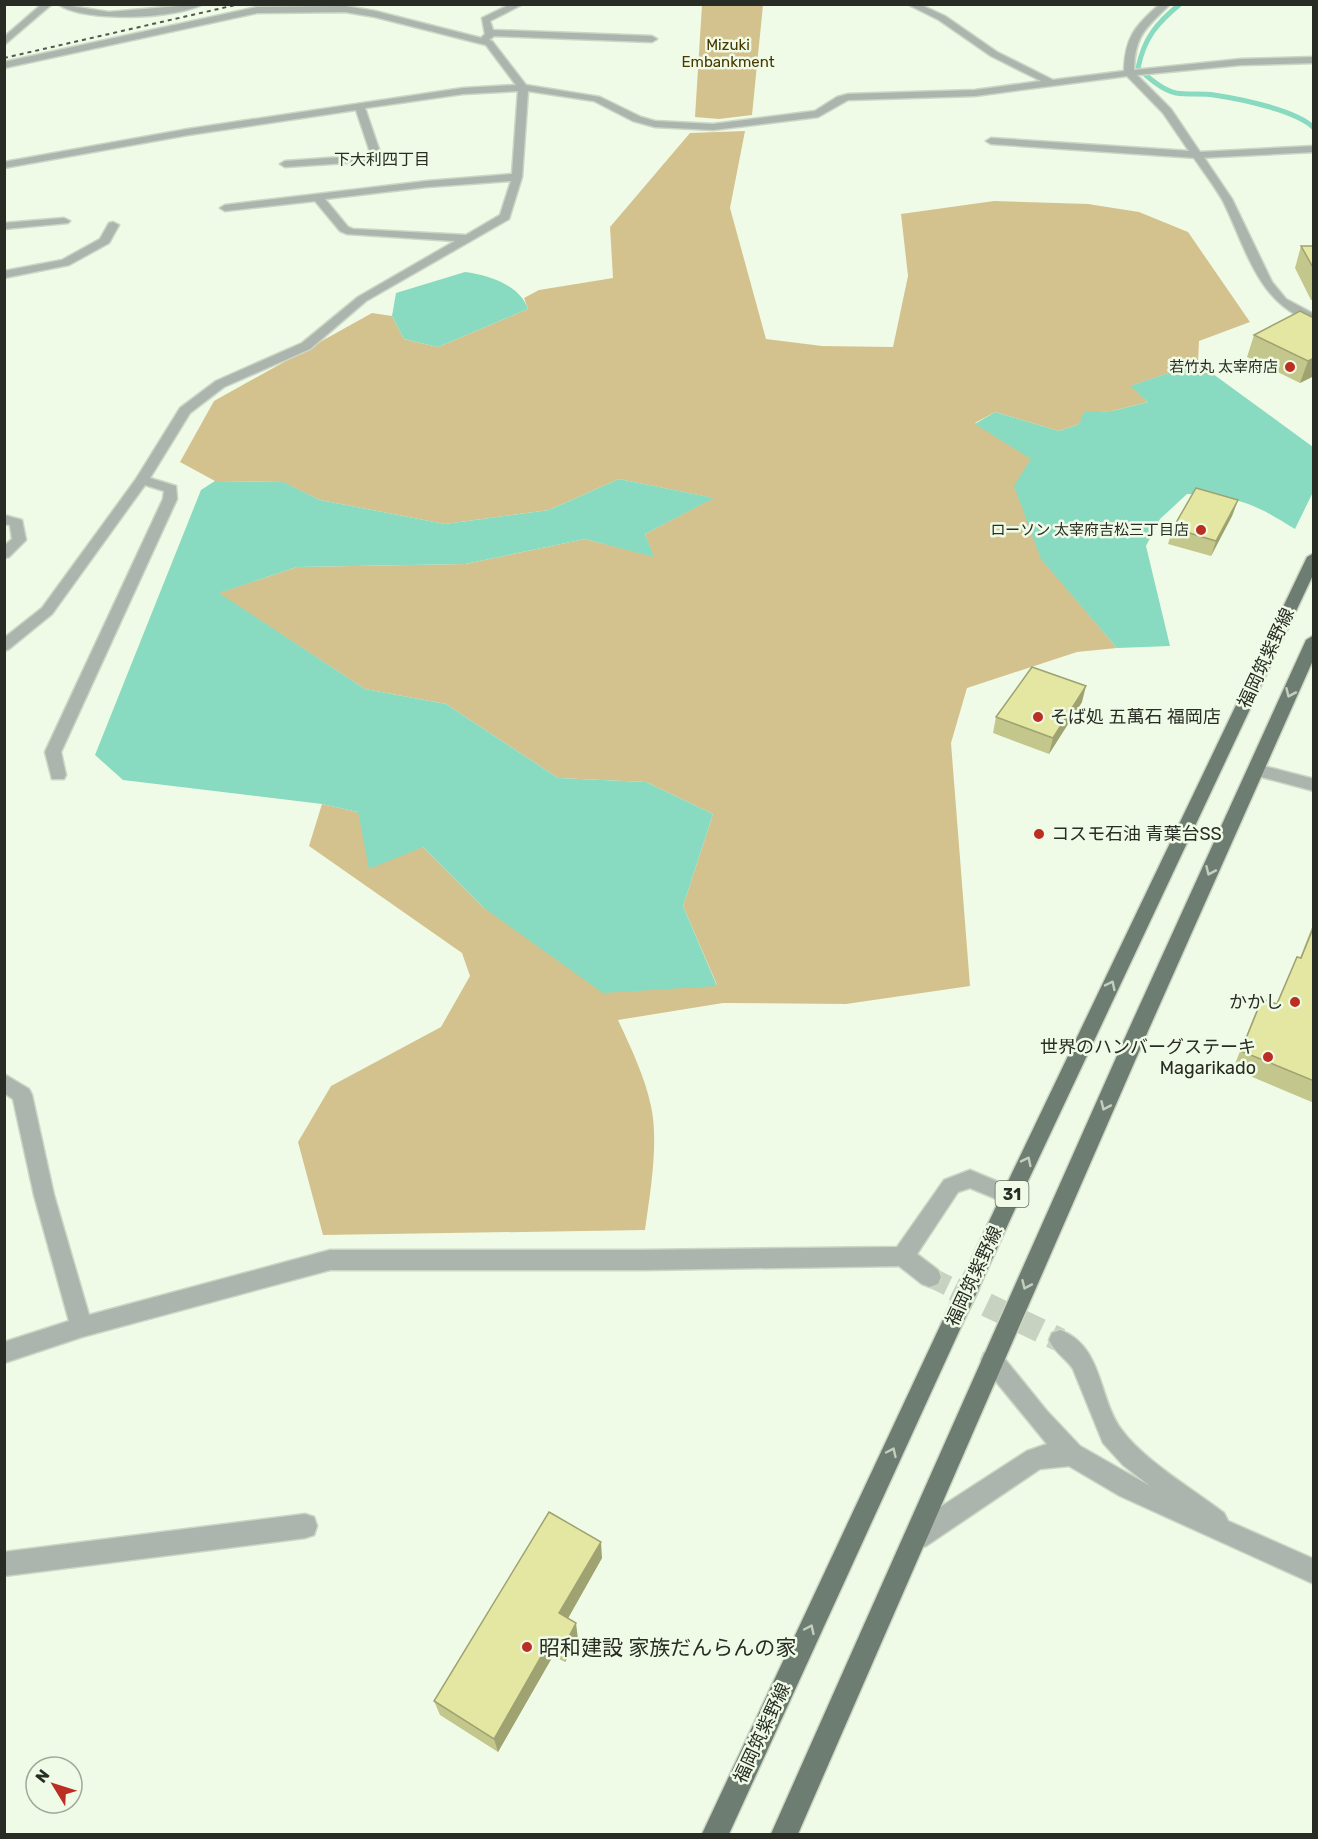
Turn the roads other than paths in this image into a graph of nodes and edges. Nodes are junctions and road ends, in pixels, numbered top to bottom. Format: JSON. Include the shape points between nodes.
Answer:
{"nodes":[{"id":1,"x":48,"y":4,"type":"edge"},
{"id":2,"x":62,"y":4,"type":"edge"},
{"id":3,"x":199,"y":4,"type":"edge"},
{"id":4,"x":519,"y":4,"type":"edge"},
{"id":5,"x":911,"y":4,"type":"edge"},
{"id":6,"x":1166,"y":4,"type":"edge"},
{"id":7,"x":253,"y":7,"type":"edge"},
{"id":8,"x":486,"y":37,"type":"junction"},
{"id":9,"x":652,"y":39,"type":"dead end"},
{"id":10,"x":8,"y":40,"type":"edge"},
{"id":11,"x":1314,"y":60,"type":"edge"},
{"id":12,"x":4,"y":65,"type":"edge"},
{"id":13,"x":1129,"y":73,"type":"junction"},
{"id":14,"x":1050,"y":82,"type":"junction"},
{"id":15,"x":523,"y":88,"type":"junction"},
{"id":16,"x":360,"y":107,"type":"junction"},
{"id":17,"x":991,"y":141,"type":"dead end"},
{"id":18,"x":1314,"y":149,"type":"edge"},
{"id":19,"x":1197,"y":155,"type":"junction"},
{"id":20,"x":285,"y":164,"type":"dead end"},
{"id":21,"x":4,"y":165,"type":"edge"},
{"id":22,"x":517,"y":177,"type":"junction"},
{"id":23,"x":317,"y":196,"type":"junction"},
{"id":24,"x":225,"y":208,"type":"dead end"},
{"id":25,"x":64,"y":221,"type":"dead end"},
{"id":26,"x":113,"y":225,"type":"dead end"},
{"id":27,"x":4,"y":226,"type":"edge"},
{"id":28,"x":466,"y":238,"type":"junction"},
{"id":29,"x":4,"y":275,"type":"edge"},
{"id":30,"x":1314,"y":319,"type":"edge"},
{"id":31,"x":142,"y":480,"type":"junction"},
{"id":32,"x":4,"y":519,"type":"edge"},
{"id":33,"x":4,"y":554,"type":"edge"},
{"id":34,"x":1314,"y":557,"type":"edge"},
{"id":35,"x":1314,"y":639,"type":"edge"},
{"id":36,"x":7,"y":642,"type":"edge"},
{"id":37,"x":1256,"y":770,"type":"junction"},
{"id":38,"x":58,"y":775,"type":"dead end"},
{"id":39,"x":1314,"y":785,"type":"edge"},
{"id":40,"x":4,"y":1082,"type":"edge"},
{"id":41,"x":1011,"y":1196,"type":"junction"},
{"id":42,"x":903,"y":1256,"type":"junction"},
{"id":43,"x":930,"y":1277,"type":"tunnel mouth"},
{"id":44,"x":81,"y":1328,"type":"junction"},
{"id":45,"x":1060,"y":1340,"type":"tunnel mouth"},
{"id":46,"x":4,"y":1353,"type":"edge"},
{"id":47,"x":992,"y":1360,"type":"junction"},
{"id":48,"x":1072,"y":1454,"type":"junction"},
{"id":49,"x":305,"y":1526,"type":"dead end"},
{"id":50,"x":917,"y":1537,"type":"junction"},
{"id":51,"x":1247,"y":1544,"type":"junction"},
{"id":52,"x":4,"y":1564,"type":"edge"},
{"id":53,"x":1314,"y":1572,"type":"edge"},
{"id":54,"x":715,"y":1834,"type":"edge"},
{"id":55,"x":784,"y":1834,"type":"edge"}],
"edges":[{"from":1,"to":10,"type":"street"},
{"from":2,"to":3,"type":"street","via":[[92,13],[124,14]]},
{"from":4,"to":8,"type":"street","via":[[485,20]]},
{"from":5,"to":14,"type":"street"},
{"from":6,"to":13,"type":"street","via":[[1140,26],[1129,48]]},
{"from":7,"to":8,"type":"street","via":[[345,9]]},
{"from":7,"to":12,"type":"street"},
{"from":8,"to":9,"type":"street"},
{"from":8,"to":15,"type":"street"},
{"from":11,"to":13,"type":"street","via":[[1241,62]]},
{"from":13,"to":14,"type":"street"},
{"from":13,"to":19,"type":"street","via":[[1167,111]]},
{"from":14,"to":15,"type":"street","via":[[975,93],[848,97],[818,114],[713,127],[655,124],[597,99]]},
{"from":15,"to":16,"type":"street","via":[[463,91]]},
{"from":15,"to":22,"type":"street"},
{"from":16,"to":20,"type":"street","via":[[377,158]]},
{"from":16,"to":21,"type":"street"},
{"from":17,"to":19,"type":"street"},
{"from":18,"to":19,"type":"street"},
{"from":19,"to":30,"type":"street","via":[[1227,199],[1267,283],[1282,302]]},
{"from":22,"to":23,"type":"street"},
{"from":22,"to":28,"type":"street","via":[[505,217]]},
{"from":23,"to":24,"type":"street"},
{"from":23,"to":28,"type":"street","via":[[344,229],[351,232]]},
{"from":25,"to":27,"type":"street"},
{"from":26,"to":29,"type":"street","via":[[105,241],[66,263]]},
{"from":28,"to":31,"type":"street","via":[[362,298],[306,346],[220,384],[185,411]]},
{"from":31,"to":36,"type":"street","via":[[47,611]]},
{"from":31,"to":38,"type":"street","via":[[171,489],[170,499],[53,753]]},
{"from":32,"to":33,"type":"street","via":[[17,523],[19,540]]},
{"from":41,"to":34,"type":"main road","name":"福岡筑紫野線","number":"31","one_way":true},
{"from":35,"to":37,"type":"main road","name":"福岡筑紫野線","one_way":true},
{"from":37,"to":39,"type":"street"},
{"from":37,"to":47,"type":"main road","name":"福岡筑紫野線","one_way":true},
{"from":40,"to":44,"type":"street","via":[[22,1095],[44,1195]]},
{"from":41,"to":42,"type":"street","via":[[970,1179],[951,1186]]},
{"from":54,"to":41,"type":"main road","name":"福岡筑紫野線","number":"31","one_way":true},
{"from":42,"to":43,"type":"street"},
{"from":42,"to":44,"type":"street","via":[[330,1260]]},
{"from":44,"to":46,"type":"street"},
{"from":45,"to":51,"type":"street","via":[[1082,1363],[1111,1435],[1131,1457]]},
{"from":47,"to":48,"type":"street"},
{"from":47,"to":50,"type":"main road","name":"福岡筑紫野線"},
{"from":48,"to":50,"type":"street","via":[[1035,1459]]},
{"from":48,"to":51,"type":"street","via":[[1128,1488]]},
{"from":49,"to":52,"type":"street"},
{"from":50,"to":55,"type":"main road","name":"福岡筑紫野線"},
{"from":51,"to":53,"type":"street"}]}
